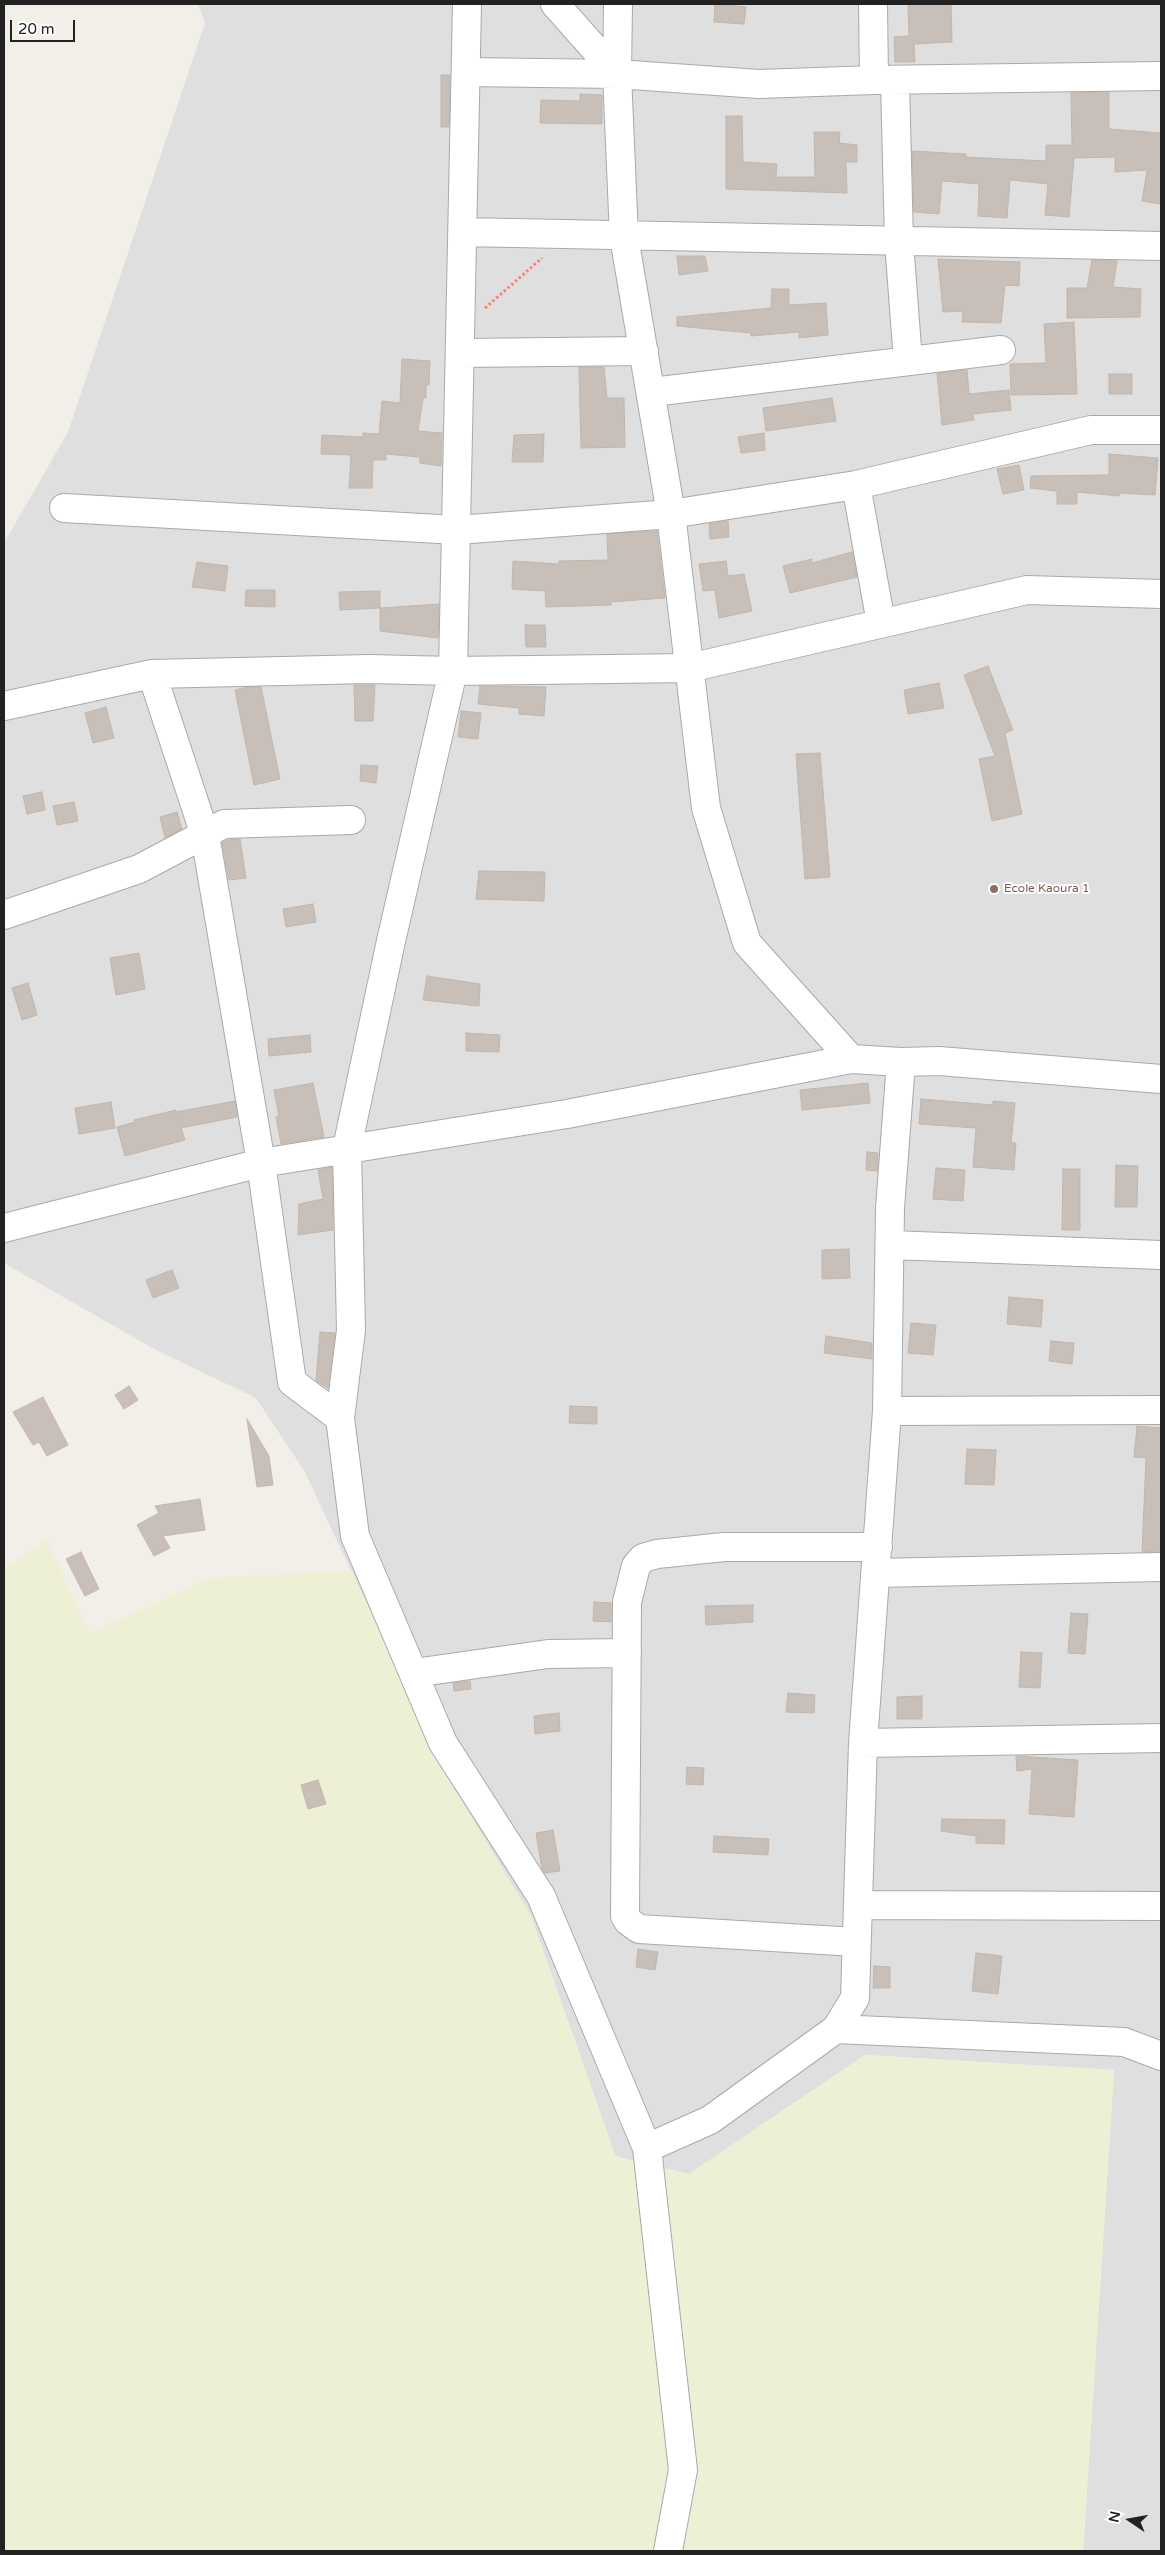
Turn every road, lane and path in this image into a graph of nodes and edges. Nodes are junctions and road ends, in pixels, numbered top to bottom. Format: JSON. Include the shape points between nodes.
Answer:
{"nodes":[{"id":1,"x":467,"y":4,"type":"edge"},
{"id":2,"x":555,"y":4,"type":"edge"},
{"id":3,"x":618,"y":4,"type":"edge"},
{"id":4,"x":873,"y":4,"type":"edge"},
{"id":5,"x":466,"y":72,"type":"junction"},
{"id":6,"x":617,"y":74,"type":"junction"},
{"id":7,"x":1161,"y":76,"type":"edge"},
{"id":8,"x":884,"y":81,"type":"junction"},
{"id":9,"x":463,"y":232,"type":"junction"},
{"id":10,"x":568,"y":235,"type":"junction"},
{"id":11,"x":624,"y":237,"type":"junction"},
{"id":12,"x":899,"y":242,"type":"junction"},
{"id":13,"x":1161,"y":246,"type":"edge"},
{"id":14,"x":461,"y":341,"type":"junction"},
{"id":15,"x":644,"y":350,"type":"junction"},
{"id":16,"x":1001,"y":350,"type":"dead end"},
{"id":17,"x":908,"y":361,"type":"junction"},
{"id":18,"x":652,"y":392,"type":"junction"},
{"id":19,"x":1161,"y":430,"type":"edge"},
{"id":20,"x":856,"y":485,"type":"junction"},
{"id":21,"x":64,"y":508,"type":"dead end"},
{"id":22,"x":671,"y":514,"type":"junction"},
{"id":23,"x":457,"y":530,"type":"junction"},
{"id":24,"x":1161,"y":594,"type":"edge"},
{"id":25,"x":881,"y":623,"type":"junction"},
{"id":26,"x":689,"y":668,"type":"junction"},
{"id":27,"x":453,"y":671,"type":"junction"},
{"id":28,"x":152,"y":674,"type":"junction"},
{"id":29,"x":4,"y":706,"type":"edge"},
{"id":30,"x":351,"y":820,"type":"dead end"},
{"id":31,"x":205,"y":835,"type":"junction"},
{"id":32,"x":4,"y":915,"type":"edge"},
{"id":33,"x":850,"y":1059,"type":"junction"},
{"id":34,"x":901,"y":1062,"type":"junction"},
{"id":35,"x":1161,"y":1079,"type":"edge"},
{"id":36,"x":347,"y":1148,"type":"junction"},
{"id":37,"x":261,"y":1163,"type":"junction"},
{"id":38,"x":4,"y":1228,"type":"edge"},
{"id":39,"x":890,"y":1245,"type":"junction"},
{"id":40,"x":1161,"y":1255,"type":"edge"},
{"id":41,"x":1161,"y":1410,"type":"edge"},
{"id":42,"x":886,"y":1411,"type":"junction"},
{"id":43,"x":340,"y":1418,"type":"junction"},
{"id":44,"x":877,"y":1560,"type":"junction"},
{"id":45,"x":1161,"y":1567,"type":"edge"},
{"id":46,"x":627,"y":1653,"type":"junction"},
{"id":47,"x":414,"y":1673,"type":"junction"},
{"id":48,"x":1161,"y":1738,"type":"edge"},
{"id":49,"x":863,"y":1743,"type":"junction"},
{"id":50,"x":858,"y":1904,"type":"junction"},
{"id":51,"x":1161,"y":1906,"type":"edge"},
{"id":52,"x":856,"y":1942,"type":"junction"},
{"id":53,"x":836,"y":2029,"type":"junction"},
{"id":54,"x":1161,"y":2056,"type":"edge"},
{"id":55,"x":647,"y":2148,"type":"junction"},
{"id":56,"x":668,"y":2551,"type":"edge"}],
"edges":[{"from":1,"to":5,"type":"street"},
{"from":2,"to":6,"type":"street"},
{"from":3,"to":6,"type":"street"},
{"from":4,"to":8,"type":"street"},
{"from":5,"to":6,"type":"street"},
{"from":5,"to":9,"type":"street"},
{"from":6,"to":8,"type":"street","via":[[759,84]]},
{"from":6,"to":11,"type":"street"},
{"from":7,"to":8,"type":"street"},
{"from":8,"to":12,"type":"street"},
{"from":9,"to":10,"type":"street"},
{"from":9,"to":14,"type":"street"},
{"from":10,"to":11,"type":"street"},
{"from":10,"to":14,"type":"path"},
{"from":11,"to":12,"type":"street"},
{"from":11,"to":15,"type":"street"},
{"from":12,"to":13,"type":"street"},
{"from":12,"to":17,"type":"street"},
{"from":14,"to":15,"type":"street"},
{"from":14,"to":23,"type":"street"},
{"from":15,"to":18,"type":"street"},
{"from":16,"to":17,"type":"street"},
{"from":17,"to":18,"type":"street"},
{"from":18,"to":22,"type":"street"},
{"from":19,"to":20,"type":"street","via":[[1091,430]]},
{"from":20,"to":22,"type":"street"},
{"from":20,"to":25,"type":"street"},
{"from":21,"to":23,"type":"street"},
{"from":22,"to":23,"type":"street"},
{"from":22,"to":26,"type":"street"},
{"from":23,"to":27,"type":"street"},
{"from":24,"to":25,"type":"street","via":[[1027,590]]},
{"from":25,"to":26,"type":"street"},
{"from":26,"to":27,"type":"street"},
{"from":26,"to":33,"type":"street","via":[[706,808],[747,943]]},
{"from":27,"to":28,"type":"street","via":[[370,669]]},
{"from":27,"to":36,"type":"street","via":[[390,940]]},
{"from":28,"to":29,"type":"street"},
{"from":28,"to":31,"type":"street"},
{"from":30,"to":31,"type":"street","via":[[224,824]]},
{"from":31,"to":32,"type":"street","via":[[139,869]]},
{"from":31,"to":37,"type":"street"},
{"from":33,"to":34,"type":"street"},
{"from":33,"to":36,"type":"street","via":[[567,1114]]},
{"from":34,"to":35,"type":"street","via":[[939,1061]]},
{"from":34,"to":39,"type":"street"},
{"from":36,"to":37,"type":"street"},
{"from":36,"to":43,"type":"street","via":[[351,1330]]},
{"from":37,"to":38,"type":"street"},
{"from":37,"to":43,"type":"street","via":[[292,1382]]},
{"from":39,"to":40,"type":"street"},
{"from":39,"to":42,"type":"street"},
{"from":41,"to":42,"type":"street"},
{"from":42,"to":44,"type":"street"},
{"from":43,"to":47,"type":"street","via":[[355,1536]]},
{"from":44,"to":45,"type":"street"},
{"from":44,"to":46,"type":"street","via":[[724,1547],[643,1558],[636,1566],[627,1602]]},
{"from":44,"to":49,"type":"street"},
{"from":46,"to":47,"type":"street","via":[[548,1654]]},
{"from":46,"to":52,"type":"street","via":[[628,1921],[639,1929]]},
{"from":47,"to":55,"type":"street","via":[[443,1742],[540,1896]]},
{"from":48,"to":49,"type":"street"},
{"from":49,"to":50,"type":"street"},
{"from":50,"to":51,"type":"street"},
{"from":50,"to":52,"type":"street"},
{"from":52,"to":53,"type":"street","via":[[855,1998]]},
{"from":53,"to":54,"type":"street","via":[[1124,2042]]},
{"from":53,"to":55,"type":"street","via":[[710,2120]]},
{"from":55,"to":56,"type":"street","via":[[683,2470]]}]}
